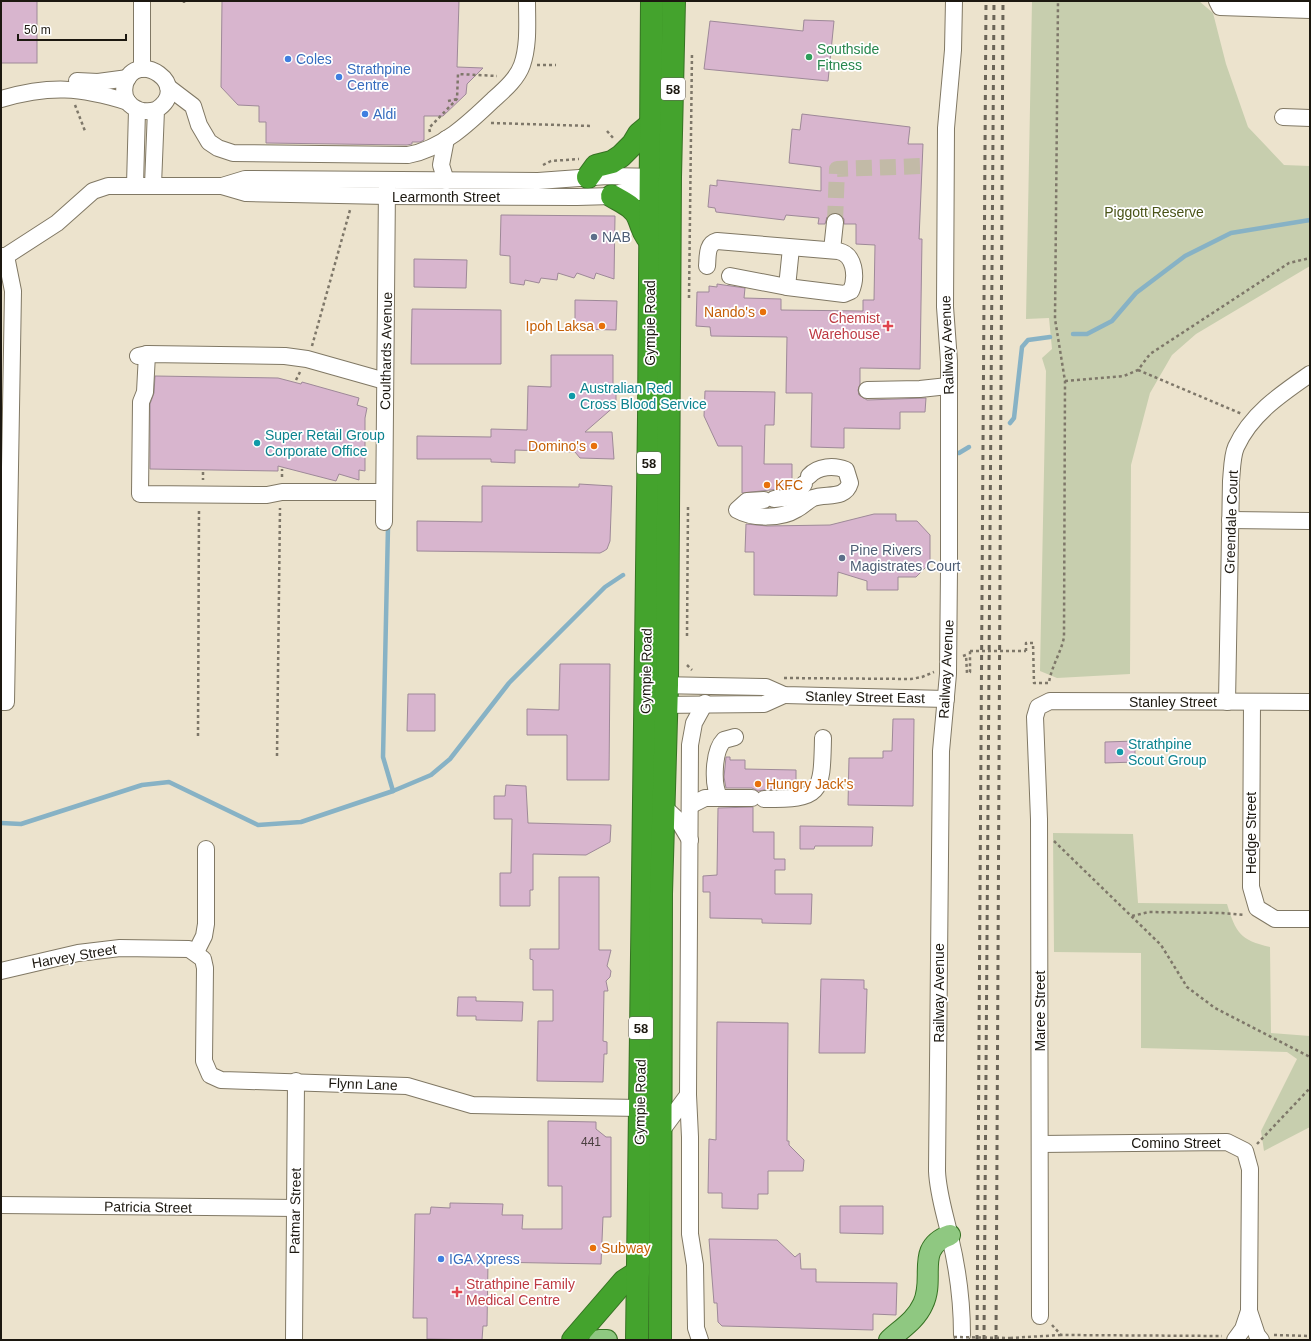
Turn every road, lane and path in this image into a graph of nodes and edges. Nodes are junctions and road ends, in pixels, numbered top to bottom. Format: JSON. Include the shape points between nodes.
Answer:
{"nodes":[{"id":1,"x":142,"y":1,"type":"edge"},
{"id":2,"x":527,"y":1,"type":"edge"},
{"id":3,"x":652,"y":1,"type":"edge"},
{"id":4,"x":674,"y":1,"type":"edge"},
{"id":5,"x":954,"y":1,"type":"edge"},
{"id":6,"x":1058,"y":1,"type":"edge"},
{"id":7,"x":1217,"y":1,"type":"edge"},
{"id":8,"x":1310,"y":10,"type":"edge"},
{"id":9,"x":692,"y":50,"type":"dead end"},
{"id":10,"x":142,"y":65,"type":"junction"},
{"id":11,"x":534,"y":65,"type":"dead end"},
{"id":12,"x":556,"y":65,"type":"dead end"},
{"id":13,"x":498,"y":76,"type":"dead end"},
{"id":14,"x":128,"y":78,"type":"junction"},
{"id":15,"x":168,"y":87,"type":"junction"},
{"id":16,"x":24,"y":93,"type":"junction"},
{"id":17,"x":1,"y":99,"type":"edge"},
{"id":18,"x":457,"y":99,"type":"junction"},
{"id":19,"x":73,"y":100,"type":"dead end"},
{"id":20,"x":448,"y":101,"type":"dead end"},
{"id":21,"x":133,"y":106,"type":"junction"},
{"id":22,"x":156,"y":110,"type":"junction"},
{"id":23,"x":1283,"y":117,"type":"dead end"},
{"id":24,"x":1310,"y":118,"type":"edge"},
{"id":25,"x":485,"y":123,"type":"dead end"},
{"id":26,"x":651,"y":124,"type":"junction"},
{"id":27,"x":592,"y":126,"type":"dead end"},
{"id":28,"x":85,"y":131,"type":"dead end"},
{"id":29,"x":438,"y":138,"type":"junction"},
{"id":30,"x":588,"y":177,"type":"junction"},
{"id":31,"x":387,"y":180,"type":"junction"},
{"id":32,"x":451,"y":180,"type":"junction"},
{"id":33,"x":660,"y":184,"type":"junction"},
{"id":34,"x":135,"y":185,"type":"junction"},
{"id":35,"x":153,"y":185,"type":"junction"},
{"id":36,"x":222,"y":186,"type":"junction"},
{"id":37,"x":387,"y":196,"type":"junction"},
{"id":38,"x":458,"y":196,"type":"junction"},
{"id":39,"x":612,"y":196,"type":"junction"},
{"id":40,"x":351,"y":206,"type":"dead end"},
{"id":41,"x":835,"y":222,"type":"tunnel mouth"},
{"id":42,"x":650,"y":241,"type":"junction"},
{"id":43,"x":791,"y":248,"type":"junction"},
{"id":44,"x":832,"y":250,"type":"junction"},
{"id":45,"x":3,"y":256,"type":"edge"},
{"id":46,"x":1310,"y":258,"type":"edge"},
{"id":47,"x":707,"y":266,"type":"dead end"},
{"id":48,"x":730,"y":276,"type":"dead end"},
{"id":49,"x":787,"y":287,"type":"junction"},
{"id":50,"x":689,"y":306,"type":"dead end"},
{"id":51,"x":307,"y":359,"type":"junction"},
{"id":52,"x":1138,"y":370,"type":"junction"},
{"id":53,"x":1310,"y":374,"type":"edge"},
{"id":54,"x":296,"y":380,"type":"dead end"},
{"id":55,"x":385,"y":381,"type":"junction"},
{"id":56,"x":1065,"y":381,"type":"junction"},
{"id":57,"x":948,"y":386,"type":"junction"},
{"id":58,"x":867,"y":390,"type":"dead end"},
{"id":59,"x":1255,"y":419,"type":"junction"},
{"id":60,"x":282,"y":470,"type":"dead end"},
{"id":61,"x":203,"y":472,"type":"dead end"},
{"id":62,"x":806,"y":480,"type":"joint"},
{"id":63,"x":202,"y":494,"type":"junction"},
{"id":64,"x":277,"y":495,"type":"junction"},
{"id":65,"x":384,"y":497,"type":"junction"},
{"id":66,"x":687,"y":502,"type":"dead end"},
{"id":67,"x":1230,"y":520,"type":"junction"},
{"id":68,"x":1310,"y":521,"type":"edge"},
{"id":69,"x":384,"y":522,"type":"dead end"},
{"id":70,"x":687,"y":638,"type":"dead end"},
{"id":71,"x":966,"y":655,"type":"dead end"},
{"id":72,"x":686,"y":660,"type":"dead end"},
{"id":73,"x":687,"y":665,"type":"junction"},
{"id":74,"x":684,"y":670,"type":"dead end"},
{"id":75,"x":936,"y":670,"type":"dead end"},
{"id":76,"x":696,"y":673,"type":"dead end"},
{"id":77,"x":778,"y":678,"type":"dead end"},
{"id":78,"x":645,"y":695,"type":"junction"},
{"id":79,"x":667,"y":695,"type":"junction"},
{"id":80,"x":784,"y":695,"type":"junction"},
{"id":81,"x":946,"y":699,"type":"junction"},
{"id":82,"x":1,"y":702,"type":"edge"},
{"id":83,"x":1227,"y":702,"type":"junction"},
{"id":84,"x":1252,"y":702,"type":"junction"},
{"id":85,"x":1310,"y":702,"type":"edge"},
{"id":86,"x":705,"y":703,"type":"junction"},
{"id":87,"x":1038,"y":707,"type":"joint"},
{"id":88,"x":198,"y":736,"type":"dead end"},
{"id":89,"x":735,"y":737,"type":"dead end"},
{"id":90,"x":817,"y":738,"type":"dead end"},
{"id":91,"x":277,"y":756,"type":"dead end"},
{"id":92,"x":720,"y":798,"type":"junction"},
{"id":93,"x":691,"y":805,"type":"junction"},
{"id":94,"x":664,"y":807,"type":"junction"},
{"id":95,"x":1039,"y":826,"type":"junction"},
{"id":96,"x":690,"y":840,"type":"junction"},
{"id":97,"x":206,"y":849,"type":"dead end"},
{"id":98,"x":1259,"y":909,"type":"junction"},
{"id":99,"x":1131,"y":916,"type":"junction"},
{"id":100,"x":1310,"y":919,"type":"edge"},
{"id":101,"x":196,"y":952,"type":"junction"},
{"id":102,"x":1,"y":971,"type":"edge"},
{"id":103,"x":1310,"y":1057,"type":"edge"},
{"id":104,"x":296,"y":1082,"type":"junction"},
{"id":105,"x":1310,"y":1088,"type":"edge"},
{"id":106,"x":688,"y":1095,"type":"junction"},
{"id":107,"x":640,"y":1108,"type":"junction"},
{"id":108,"x":662,"y":1130,"type":"junction"},
{"id":109,"x":1040,"y":1144,"type":"junction"},
{"id":110,"x":1244,"y":1151,"type":"junction"},
{"id":111,"x":1,"y":1205,"type":"edge"},
{"id":112,"x":295,"y":1208,"type":"junction"},
{"id":113,"x":950,"y":1235,"type":"junction"},
{"id":114,"x":638,"y":1272,"type":"junction"},
{"id":115,"x":1249,"y":1311,"type":"junction"},
{"id":116,"x":1045,"y":1320,"type":"joint"},
{"id":117,"x":1061,"y":1335,"type":"junction"},
{"id":118,"x":958,"y":1336,"type":"joint"},
{"id":119,"x":1238,"y":1337,"type":"edge"},
{"id":120,"x":294,"y":1340,"type":"edge"},
{"id":121,"x":573,"y":1340,"type":"edge"},
{"id":122,"x":599,"y":1340,"type":"edge"},
{"id":123,"x":607,"y":1340,"type":"edge"},
{"id":124,"x":637,"y":1340,"type":"edge"},
{"id":125,"x":660,"y":1340,"type":"edge"},
{"id":126,"x":700,"y":1340,"type":"edge"},
{"id":127,"x":889,"y":1340,"type":"edge"},
{"id":128,"x":1261,"y":1340,"type":"edge"}],
"edges":[{"from":1,"to":10,"type":"street"},
{"from":2,"to":29,"type":"street","via":[[525,52],[519,71],[508,86],[476,116]]},
{"from":3,"to":26,"type":"highway","name":"Gympie Road","number":"58"},
{"from":4,"to":33,"type":"highway","name":"Gympie Road","number":"58"},
{"from":5,"to":57,"type":"street","name":"Railway Avenue","via":[[953,50],[946,128],[945,307]]},
{"from":6,"to":56,"type":"path","via":[[1055,319]]},
{"from":7,"to":8,"type":"street","via":[[1220,7]]},
{"from":9,"to":50,"type":"path"},
{"from":10,"to":14,"type":"street"},
{"from":10,"to":15,"type":"street","via":[[162,75]]},
{"from":11,"to":12,"type":"path"},
{"from":13,"to":18,"type":"path","via":[[458,74]]},
{"from":14,"to":16,"type":"street","via":[[98,82],[45,82]]},
{"from":14,"to":21,"type":"street","via":[[125,90]]},
{"from":15,"to":22,"type":"street","via":[[166,99]]},
{"from":15,"to":29,"type":"street","via":[[193,106],[203,134],[209,142],[233,153],[408,155],[429,149]]},
{"from":16,"to":17,"type":"street"},
{"from":16,"to":21,"type":"street","via":[[72,89],[103,94]]},
{"from":18,"to":20,"type":"path"},
{"from":18,"to":29,"type":"path","via":[[429,128]]},
{"from":19,"to":28,"type":"path"},
{"from":21,"to":22,"type":"street","via":[[150,112]]},
{"from":21,"to":34,"type":"street"},
{"from":22,"to":35,"type":"street"},
{"from":23,"to":24,"type":"street"},
{"from":25,"to":27,"type":"path"},
{"from":26,"to":30,"type":"highway","via":[[621,156],[612,162],[596,166]]},
{"from":26,"to":33,"type":"highway","name":"Gympie Road","number":"58"},
{"from":29,"to":32,"type":"street","via":[[442,165]]},
{"from":30,"to":32,"type":"street","name":"Learmonth Street","via":[[538,181]]},
{"from":30,"to":33,"type":"street","name":"Learmonth Street"},
{"from":31,"to":32,"type":"street","name":"Learmonth Street"},
{"from":31,"to":36,"type":"street","name":"Learmonth Street","via":[[245,179]]},
{"from":31,"to":37,"type":"street","name":"Coulthards Avenue"},
{"from":32,"to":38,"type":"street"},
{"from":33,"to":39,"type":"street","name":"Learmonth Street"},
{"from":33,"to":42,"type":"highway","name":"Gympie Road","number":"58"},
{"from":33,"to":79,"type":"highway","name":"Gympie Road","number":"58"},
{"from":34,"to":35,"type":"street","name":"Learmonth Street"},
{"from":34,"to":45,"type":"street","name":"Learmonth Street","via":[[108,186],[93,191],[57,223]]},
{"from":35,"to":36,"type":"street","name":"Learmonth Street"},
{"from":36,"to":37,"type":"street","name":"Learmonth Street","via":[[246,193]]},
{"from":37,"to":38,"type":"street","name":"Learmonth Street"},
{"from":37,"to":55,"type":"street","name":"Coulthards Avenue"},
{"from":38,"to":39,"type":"street","name":"Learmonth Street"},
{"from":39,"to":42,"type":"highway","via":[[635,211],[641,229]]},
{"from":40,"to":51,"type":"path"},
{"from":41,"to":44,"type":"street"},
{"from":42,"to":78,"type":"highway","name":"Gympie Road","number":"58"},
{"from":43,"to":44,"type":"street"},
{"from":43,"to":47,"type":"street","via":[[717,241],[709,247]]},
{"from":43,"to":49,"type":"street"},
{"from":44,"to":49,"type":"street","via":[[843,252],[851,258],[854,275],[851,291],[844,294]]},
{"from":45,"to":82,"type":"street","via":[[13,291],[6,702]]},
{"from":46,"to":52,"type":"path","via":[[1289,262],[1150,354]]},
{"from":48,"to":49,"type":"street"},
{"from":51,"to":54,"type":"path"},
{"from":51,"to":55,"type":"street"},
{"from":51,"to":63,"type":"street","via":[[285,356],[147,354],[137,357],[137,393],[141,402],[140,494]]},
{"from":52,"to":56,"type":"path","via":[[1114,378]]},
{"from":52,"to":59,"type":"path"},
{"from":53,"to":59,"type":"street","name":"Greendale Court","via":[[1274,399]]},
{"from":55,"to":65,"type":"street","name":"Coulthards Avenue"},
{"from":56,"to":71,"type":"path","bridge":true,"via":[[1064,637],[1050,673],[1049,684],[1034,683],[1033,643],[1026,643],[1026,651],[970,651],[970,672],[967,673]]},
{"from":57,"to":58,"type":"street"},
{"from":57,"to":81,"type":"street","name":"Railway Avenue","via":[[949,568]]},
{"from":59,"to":67,"type":"street","name":"Greendale Court","via":[[1236,448],[1231,481]]},
{"from":60,"to":64,"type":"path"},
{"from":61,"to":63,"type":"path"},
{"from":62,"to":62,"type":"street","via":[[819,468],[838,468],[846,470],[850,483],[842,494],[813,498],[790,513],[771,516],[737,510],[747,501],[794,497]]},
{"from":63,"to":64,"type":"street"},
{"from":63,"to":88,"type":"path","via":[[199,502]]},
{"from":64,"to":65,"type":"street"},
{"from":64,"to":91,"type":"path"},
{"from":65,"to":69,"type":"street","name":"Coulthards Avenue"},
{"from":66,"to":70,"type":"path"},
{"from":67,"to":68,"type":"street"},
{"from":67,"to":83,"type":"street","name":"Greendale Court"},
{"from":72,"to":73,"type":"path"},
{"from":73,"to":74,"type":"path"},
{"from":73,"to":76,"type":"path"},
{"from":75,"to":77,"type":"path","via":[[911,679]]},
{"from":78,"to":79,"type":"street","name":"Stanley Street East"},
{"from":78,"to":107,"type":"highway","name":"Gympie Road","number":"58"},
{"from":79,"to":80,"type":"street","name":"Stanley Street East","via":[[766,687]]},
{"from":79,"to":86,"type":"street","name":"Stanley Street East"},
{"from":79,"to":94,"type":"highway","name":"Gympie Road","number":"58"},
{"from":80,"to":81,"type":"street","name":"Stanley Street East"},
{"from":80,"to":86,"type":"street","name":"Stanley Street East","via":[[764,704]]},
{"from":81,"to":113,"type":"street","name":"Railway Avenue","via":[[941,751],[937,1171],[938,1191]]},
{"from":83,"to":84,"type":"street","name":"Stanley Street"},
{"from":83,"to":87,"type":"street","name":"Stanley Street","via":[[1050,701]]},
{"from":84,"to":85,"type":"street","name":"Stanley Street"},
{"from":84,"to":98,"type":"street","name":"Hedge Street","via":[[1251,887]]},
{"from":86,"to":93,"type":"street","via":[[691,734]]},
{"from":87,"to":95,"type":"street","name":"Maree Street","via":[[1034,717]]},
{"from":89,"to":92,"type":"street","via":[[724,740],[717,753],[716,791]]},
{"from":90,"to":92,"type":"street","via":[[823,773],[818,785],[810,794],[796,799]]},
{"from":92,"to":93,"type":"street","via":[[705,798]]},
{"from":93,"to":96,"type":"street"},
{"from":94,"to":96,"type":"street","via":[[678,820]]},
{"from":94,"to":108,"type":"highway","name":"Gympie Road","number":"58","via":[[661,894]]},
{"from":95,"to":99,"type":"path"},
{"from":95,"to":109,"type":"street","name":"Maree Street"},
{"from":96,"to":106,"type":"street"},
{"from":97,"to":101,"type":"street","via":[[206,924],[204,936]]},
{"from":98,"to":99,"type":"path","via":[[1243,915],[1149,912]]},
{"from":98,"to":100,"type":"street","via":[[1276,918]]},
{"from":99,"to":103,"type":"path","via":[[1161,945],[1187,987],[1215,1008]]},
{"from":101,"to":102,"type":"street","name":"Harvey Street","via":[[181,948],[102,949]]},
{"from":101,"to":104,"type":"street","name":"Flynn Lane","via":[[203,959],[205,968],[204,1061],[210,1075],[221,1080]]},
{"from":104,"to":107,"type":"street","name":"Flynn Lane","via":[[407,1086],[472,1105]]},
{"from":104,"to":112,"type":"street","name":"Patmar Street"},
{"from":105,"to":110,"type":"path","via":[[1259,1142]]},
{"from":106,"to":108,"type":"street","name":"Gympie Road"},
{"from":106,"to":126,"type":"street","via":[[690,1234],[695,1265],[696,1328]]},
{"from":107,"to":114,"type":"highway","name":"Gympie Road","number":"58"},
{"from":108,"to":125,"type":"highway","name":"Gympie Road","number":"58"},
{"from":109,"to":110,"type":"street","name":"Comino Street","via":[[1227,1142]]},
{"from":109,"to":116,"type":"street","name":"Maree Street"},
{"from":110,"to":115,"type":"street","via":[[1250,1169]]},
{"from":111,"to":112,"type":"street","name":"Patricia Street"},
{"from":112,"to":120,"type":"street","name":"Patmar Street"},
{"from":113,"to":118,"type":"street","name":"Railway Avenue","via":[[959,1282]]},
{"from":113,"to":127,"type":"main road","via":[[935,1242],[929,1253],[928,1285],[923,1304],[910,1322]]},
{"from":114,"to":121,"type":"highway","via":[[624,1281]]},
{"from":114,"to":124,"type":"highway","name":"Gympie Road","number":"58"},
{"from":115,"to":119,"type":"street"},
{"from":115,"to":128,"type":"street"},
{"from":116,"to":117,"type":"path"},
{"from":117,"to":118,"type":"path","bridge":true,"via":[[1010,1338]]},
{"from":117,"to":119,"type":"path","via":[[1223,1336],[1229,1333]]},
{"from":122,"to":123,"type":"main road"}]}
